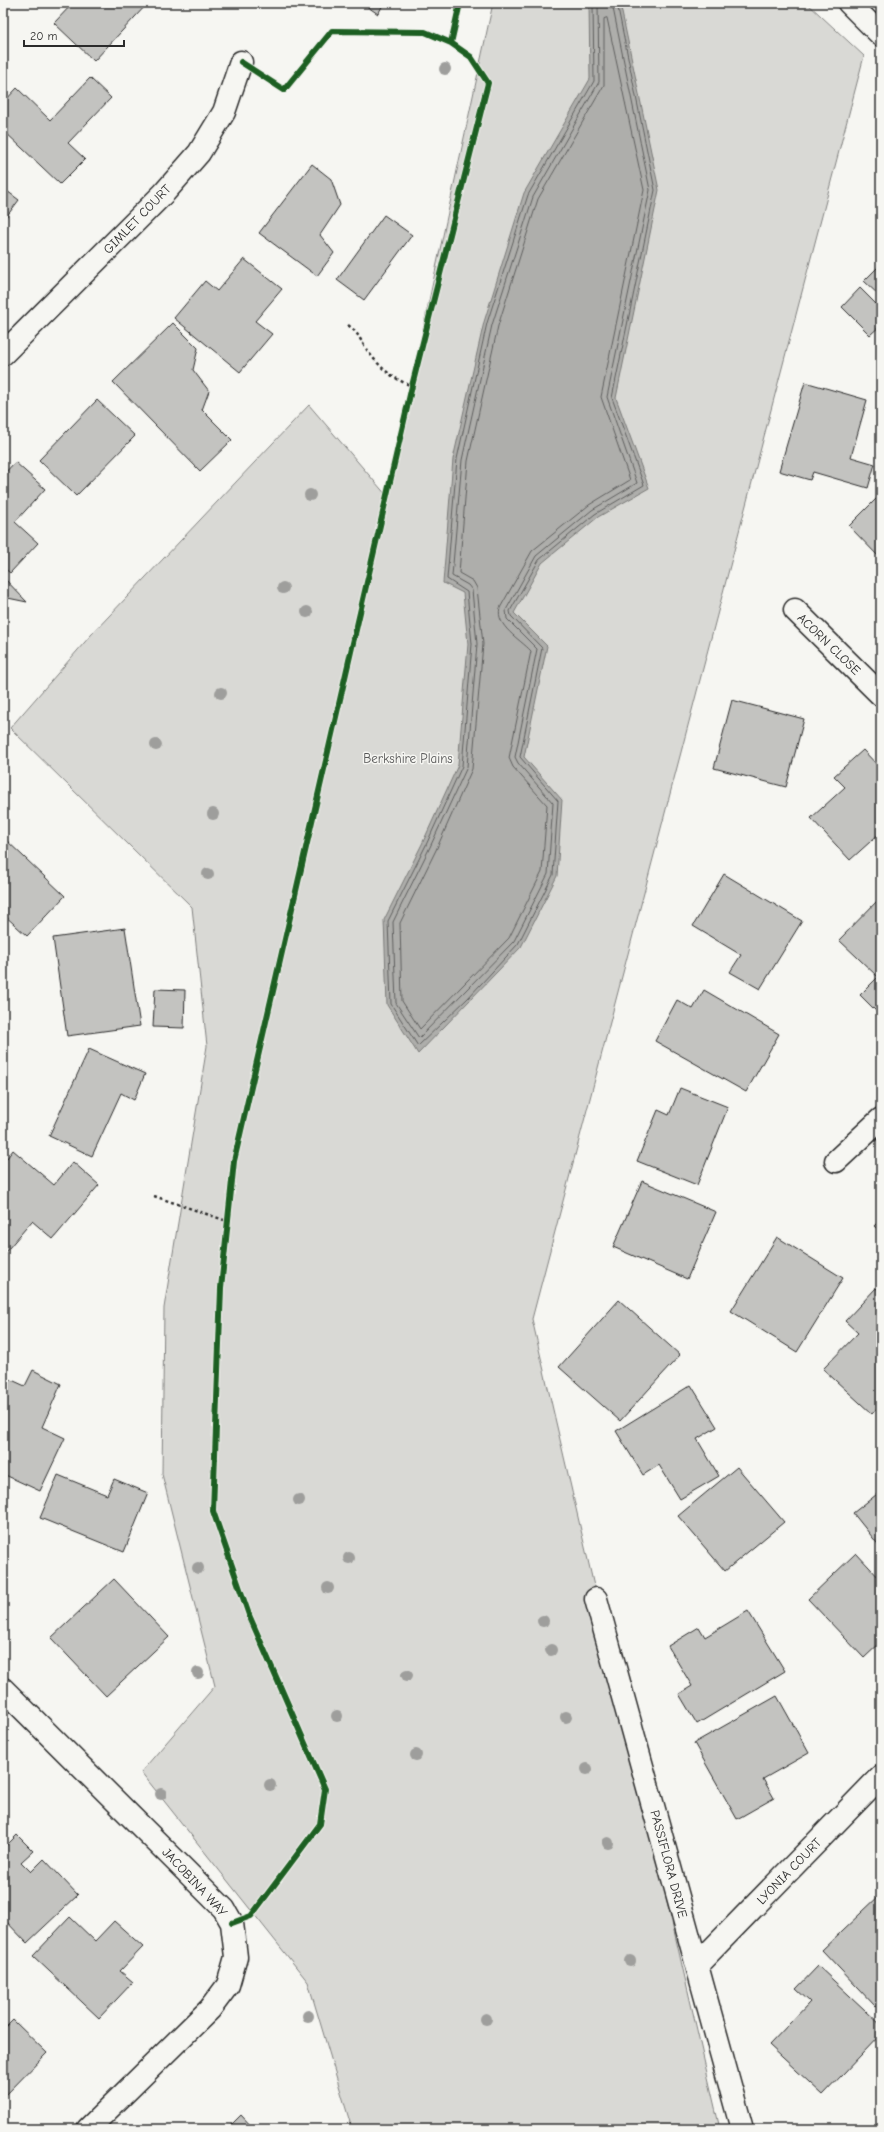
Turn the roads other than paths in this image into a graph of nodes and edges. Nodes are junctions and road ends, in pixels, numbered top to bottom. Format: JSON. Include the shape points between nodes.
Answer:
{"nodes":[{"id":1,"x":849,"y":3,"type":"edge"},
{"id":2,"x":881,"y":35,"type":"edge"},
{"id":3,"x":241,"y":62,"type":"dead end"},
{"id":4,"x":3,"y":354,"type":"edge"},
{"id":5,"x":795,"y":610,"type":"dead end"},
{"id":6,"x":881,"y":695,"type":"edge"},
{"id":7,"x":881,"y":1119,"type":"edge"},
{"id":8,"x":836,"y":1161,"type":"dead end"},
{"id":9,"x":596,"y":1598,"type":"dead end"},
{"id":10,"x":3,"y":1689,"type":"edge"},
{"id":11,"x":881,"y":1776,"type":"edge"},
{"id":12,"x":697,"y":1965,"type":"junction"},
{"id":13,"x":88,"y":2129,"type":"edge"},
{"id":14,"x":742,"y":2129,"type":"edge"}],
"edges":[{"from":1,"to":2,"type":"street"},
{"from":3,"to":4,"type":"street","name":"GIMLET COURT","via":[[224,112],[198,153],[164,193]]},
{"from":5,"to":6,"type":"street","name":"ACORN CLOSE"},
{"from":7,"to":8,"type":"street"},
{"from":9,"to":12,"type":"street","name":"PASSIFLORA DRIVE"},
{"from":10,"to":13,"type":"street","name":"JACOBINA WAY","via":[[224,1909],[232,1923],[236,1957],[228,1985],[210,2009]]},
{"from":11,"to":12,"type":"street","name":"LYONIA COURT"},
{"from":12,"to":14,"type":"street","name":"PASSIFLORA DRIVE"}]}
